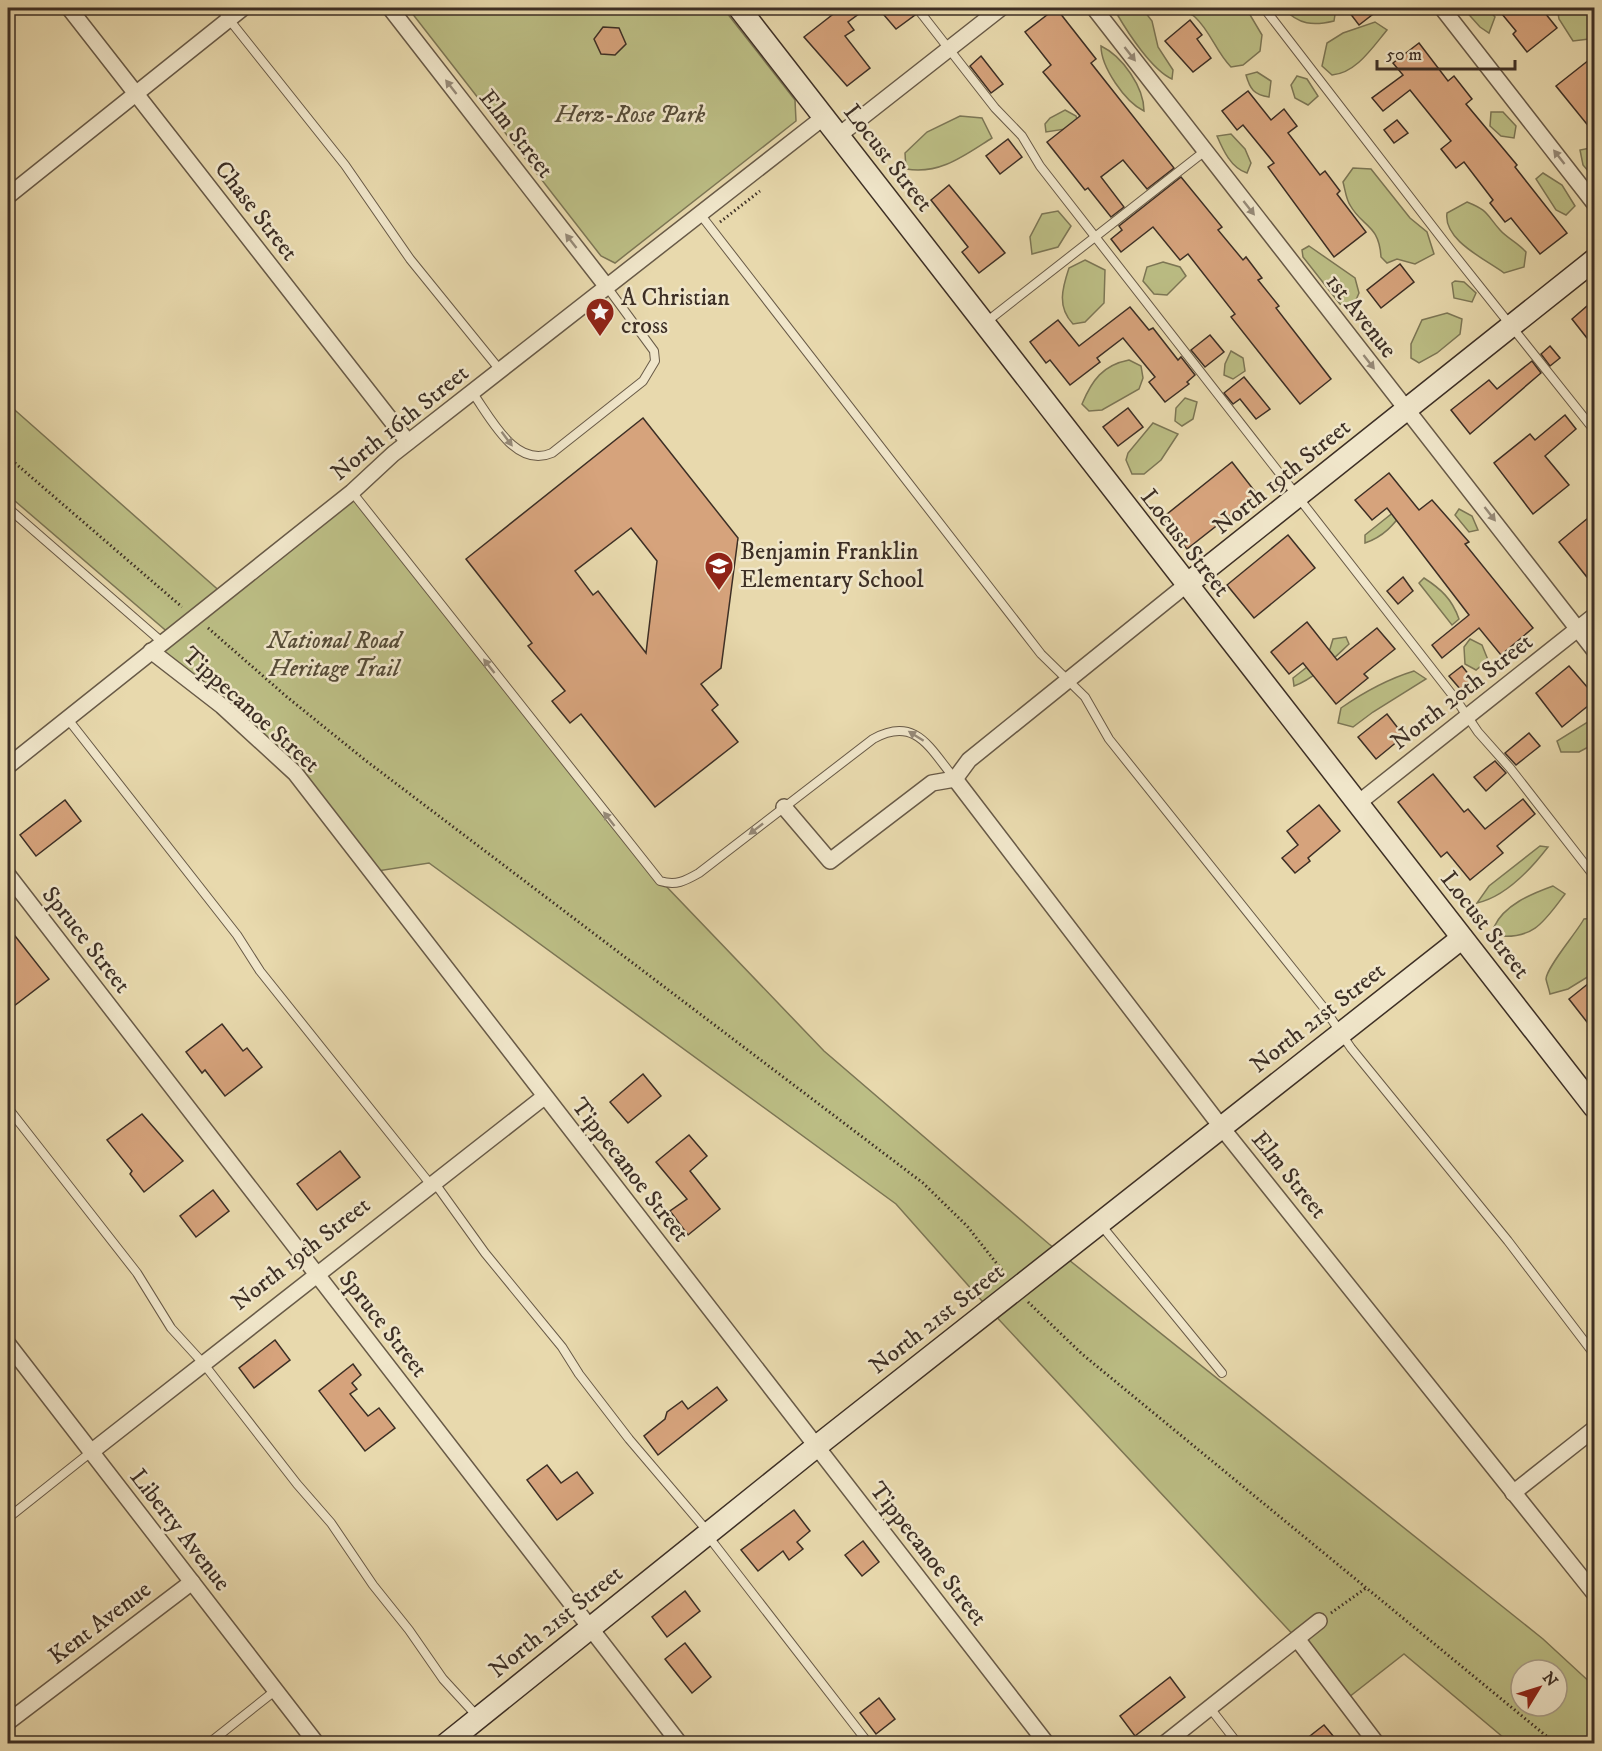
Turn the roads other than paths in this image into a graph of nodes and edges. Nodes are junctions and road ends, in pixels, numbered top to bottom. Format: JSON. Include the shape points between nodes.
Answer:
{"nodes":[{"id":1,"x":69,"y":8,"type":"edge"},
{"id":2,"x":243,"y":8,"type":"edge"},
{"id":3,"x":390,"y":8,"type":"edge"},
{"id":4,"x":739,"y":8,"type":"edge"},
{"id":5,"x":917,"y":8,"type":"edge"},
{"id":6,"x":1001,"y":8,"type":"edge"},
{"id":7,"x":1094,"y":8,"type":"edge"},
{"id":8,"x":1264,"y":8,"type":"edge"},
{"id":9,"x":1442,"y":8,"type":"edge"},
{"id":10,"x":224,"y":13,"type":"edge"},
{"id":11,"x":949,"y":49,"type":"junction"},
{"id":12,"x":136,"y":93,"type":"junction"},
{"id":13,"x":824,"y":117,"type":"junction"},
{"id":14,"x":838,"y":136,"type":"junction"},
{"id":15,"x":1205,"y":151,"type":"junction"},
{"id":16,"x":8,"y":196,"type":"edge"},
{"id":17,"x":1594,"y":203,"type":"edge"},
{"id":18,"x":700,"y":214,"type":"junction"},
{"id":19,"x":1095,"y":237,"type":"junction"},
{"id":20,"x":1594,"y":261,"type":"edge"},
{"id":21,"x":607,"y":287,"type":"junction"},
{"id":22,"x":984,"y":324,"type":"junction"},
{"id":23,"x":1512,"y":326,"type":"junction"},
{"id":24,"x":500,"y":370,"type":"junction"},
{"id":25,"x":472,"y":392,"type":"junction"},
{"id":26,"x":1407,"y":409,"type":"junction"},
{"id":27,"x":1594,"y":430,"type":"edge"},
{"id":28,"x":408,"y":442,"type":"junction"},
{"id":29,"x":352,"y":492,"type":"junction"},
{"id":30,"x":1296,"y":498,"type":"junction"},
{"id":31,"x":8,"y":507,"type":"edge"},
{"id":32,"x":1186,"y":585,"type":"junction"},
{"id":33,"x":1594,"y":616,"type":"edge"},
{"id":34,"x":1578,"y":629,"type":"junction"},
{"id":35,"x":157,"y":646,"type":"junction"},
{"id":36,"x":1594,"y":650,"type":"edge"},
{"id":37,"x":1067,"y":680,"type":"junction"},
{"id":38,"x":1467,"y":716,"type":"junction"},
{"id":39,"x":67,"y":718,"type":"junction"},
{"id":40,"x":8,"y":766,"type":"edge"},
{"id":41,"x":955,"y":779,"type":"junction"},
{"id":42,"x":1357,"y":804,"type":"junction"},
{"id":43,"x":784,"y":807,"type":"junction"},
{"id":44,"x":8,"y":875,"type":"edge"},
{"id":45,"x":1594,"y":876,"type":"edge"},
{"id":46,"x":1462,"y":938,"type":"junction"},
{"id":47,"x":1341,"y":1032,"type":"junction"},
{"id":48,"x":544,"y":1097,"type":"junction"},
{"id":49,"x":1594,"y":1107,"type":"edge"},
{"id":50,"x":8,"y":1108,"type":"edge"},
{"id":51,"x":1222,"y":1128,"type":"junction"},
{"id":52,"x":433,"y":1184,"type":"junction"},
{"id":53,"x":1100,"y":1223,"type":"junction"},
{"id":54,"x":316,"y":1274,"type":"junction"},
{"id":55,"x":8,"y":1344,"type":"edge"},
{"id":56,"x":1594,"y":1354,"type":"edge"},
{"id":57,"x":203,"y":1363,"type":"junction"},
{"id":58,"x":1222,"y":1373,"type":"dead end"},
{"id":59,"x":1594,"y":1429,"type":"edge"},
{"id":60,"x":817,"y":1446,"type":"junction"},
{"id":61,"x":91,"y":1452,"type":"junction"},
{"id":62,"x":1513,"y":1493,"type":"junction"},
{"id":63,"x":8,"y":1518,"type":"edge"},
{"id":64,"x":708,"y":1534,"type":"junction"},
{"id":65,"x":192,"y":1582,"type":"junction"},
{"id":66,"x":1594,"y":1593,"type":"edge"},
{"id":67,"x":1319,"y":1621,"type":"road end"},
{"id":68,"x":588,"y":1628,"type":"junction"},
{"id":69,"x":1299,"y":1640,"type":"junction"},
{"id":70,"x":276,"y":1690,"type":"junction"},
{"id":71,"x":1210,"y":1708,"type":"junction"},
{"id":72,"x":478,"y":1718,"type":"junction"},
{"id":73,"x":8,"y":1722,"type":"edge"},
{"id":74,"x":208,"y":1743,"type":"edge"},
{"id":75,"x":317,"y":1743,"type":"edge"},
{"id":76,"x":446,"y":1743,"type":"edge"},
{"id":77,"x":680,"y":1743,"type":"edge"},
{"id":78,"x":869,"y":1743,"type":"edge"},
{"id":79,"x":1047,"y":1743,"type":"edge"},
{"id":80,"x":1164,"y":1743,"type":"edge"},
{"id":81,"x":1238,"y":1743,"type":"edge"},
{"id":82,"x":1377,"y":1743,"type":"edge"}],
"edges":[{"from":1,"to":12,"type":"street","name":"Chase Street"},
{"from":2,"to":10,"type":"street"},
{"from":21,"to":3,"type":"street","name":"Elm Street","one_way":true},
{"from":4,"to":13,"type":"street","name":"Locust Street"},
{"from":5,"to":11,"type":"lane"},
{"from":6,"to":11,"type":"street"},
{"from":7,"to":15,"type":"street","name":"1st Avenue","one_way":true},
{"from":8,"to":23,"type":"lane"},
{"from":17,"to":9,"type":"street","one_way":true},
{"from":10,"to":12,"type":"street"},
{"from":10,"to":24,"type":"lane","via":[[345,165],[410,259]]},
{"from":11,"to":14,"type":"street"},
{"from":11,"to":19,"type":"lane","via":[[1022,136]]},
{"from":12,"to":16,"type":"street"},
{"from":12,"to":28,"type":"street","name":"Chase Street"},
{"from":13,"to":14,"type":"street","name":"Locust Street"},
{"from":13,"to":18,"type":"street","name":"North 16th Street"},
{"from":14,"to":22,"type":"street","name":"Locust Street"},
{"from":15,"to":19,"type":"lane"},
{"from":15,"to":26,"type":"street","name":"1st Avenue","one_way":true},
{"from":18,"to":21,"type":"street","name":"North 16th Street"},
{"from":18,"to":37,"type":"lane","via":[[1041,654]]},
{"from":19,"to":22,"type":"lane"},
{"from":19,"to":30,"type":"lane"},
{"from":20,"to":23,"type":"street","name":"North 19th Street"},
{"from":21,"to":24,"type":"street","name":"North 16th Street"},
{"from":25,"to":21,"type":"lane","one_way":true,"via":[[516,450],[535,458],[552,453],[643,381],[655,361],[654,351]]},
{"from":22,"to":32,"type":"street","name":"Locust Street"},
{"from":23,"to":26,"type":"street","name":"North 19th Street"},
{"from":23,"to":27,"type":"lane"},
{"from":24,"to":25,"type":"street","name":"North 16th Street"},
{"from":25,"to":28,"type":"street","name":"North 16th Street"},
{"from":26,"to":30,"type":"street","name":"North 19th Street"},
{"from":26,"to":34,"type":"street","name":"1st Avenue","one_way":true},
{"from":28,"to":29,"type":"street","name":"North 16th Street"},
{"from":29,"to":35,"type":"street","name":"North 16th Street"},
{"from":43,"to":29,"type":"lane","one_way":true,"via":[[685,882],[672,885],[660,881]]},
{"from":30,"to":32,"type":"street","name":"North 19th Street"},
{"from":30,"to":38,"type":"lane"},
{"from":31,"to":35,"type":"lane"},
{"from":32,"to":37,"type":"street","name":"North 19th Street"},
{"from":32,"to":42,"type":"street","name":"Locust Street"},
{"from":33,"to":34,"type":"street","name":"North 20th Street"},
{"from":34,"to":36,"type":"street","name":"1st Avenue"},
{"from":34,"to":38,"type":"street","name":"North 20th Street"},
{"from":35,"to":39,"type":"street","name":"North 16th Street"},
{"from":35,"to":48,"type":"street","name":"Tippecanoe Street","via":[[295,773]]},
{"from":37,"to":41,"type":"street","name":"North 19th Street","via":[[969,760]]},
{"from":37,"to":47,"type":"lane","via":[[1085,697],[1108,739]]},
{"from":38,"to":42,"type":"street","name":"North 20th Street"},
{"from":38,"to":45,"type":"lane"},
{"from":39,"to":40,"type":"street","name":"North 16th Street"},
{"from":39,"to":52,"type":"lane","via":[[237,934],[260,971]]},
{"from":41,"to":43,"type":"lane","one_way":true,"via":[[921,736],[904,729],[887,731]]},
{"from":41,"to":43,"type":"street","via":[[932,783],[831,861]]},
{"from":41,"to":51,"type":"street","name":"Elm Street"},
{"from":42,"to":46,"type":"street","name":"Locust Street"},
{"from":44,"to":54,"type":"street","name":"Spruce Street"},
{"from":46,"to":47,"type":"street","name":"North 21st Street"},
{"from":46,"to":49,"type":"street","name":"Locust Street"},
{"from":47,"to":51,"type":"street","name":"North 21st Street"},
{"from":47,"to":56,"type":"lane"},
{"from":48,"to":52,"type":"street","name":"North 19th Street"},
{"from":48,"to":60,"type":"street","name":"Tippecanoe Street"},
{"from":50,"to":57,"type":"lane","via":[[137,1273],[171,1328]]},
{"from":51,"to":53,"type":"street","name":"North 21st Street"},
{"from":51,"to":62,"type":"street","name":"Elm Street"},
{"from":52,"to":54,"type":"street","name":"North 19th Street"},
{"from":52,"to":64,"type":"lane","via":[[629,1439]]},
{"from":53,"to":58,"type":"lane"},
{"from":53,"to":60,"type":"street","name":"North 21st Street"},
{"from":54,"to":57,"type":"street","name":"North 19th Street"},
{"from":54,"to":68,"type":"street","name":"Spruce Street"},
{"from":55,"to":61,"type":"street","name":"Liberty Avenue"},
{"from":57,"to":61,"type":"street","name":"North 19th Street"},
{"from":57,"to":72,"type":"lane","via":[[331,1523],[443,1679]]},
{"from":59,"to":62,"type":"street"},
{"from":60,"to":64,"type":"street","name":"North 21st Street"},
{"from":60,"to":79,"type":"street","name":"Tippecanoe Street"},
{"from":61,"to":63,"type":"lane"},
{"from":61,"to":65,"type":"street","name":"Liberty Avenue"},
{"from":62,"to":66,"type":"street","name":"Elm Street"},
{"from":64,"to":68,"type":"street","name":"North 21st Street"},
{"from":64,"to":78,"type":"lane"},
{"from":65,"to":70,"type":"street","name":"Liberty Avenue"},
{"from":65,"to":73,"type":"street","name":"Kent Avenue"},
{"from":67,"to":69,"type":"street"},
{"from":68,"to":72,"type":"street","name":"North 21st Street"},
{"from":68,"to":77,"type":"street","name":"Spruce Street"},
{"from":69,"to":71,"type":"street"},
{"from":69,"to":82,"type":"street"},
{"from":70,"to":74,"type":"lane"},
{"from":70,"to":75,"type":"street","name":"Liberty Avenue"},
{"from":71,"to":80,"type":"street"},
{"from":71,"to":81,"type":"lane"},
{"from":72,"to":76,"type":"street","name":"North 21st Street"}]}
